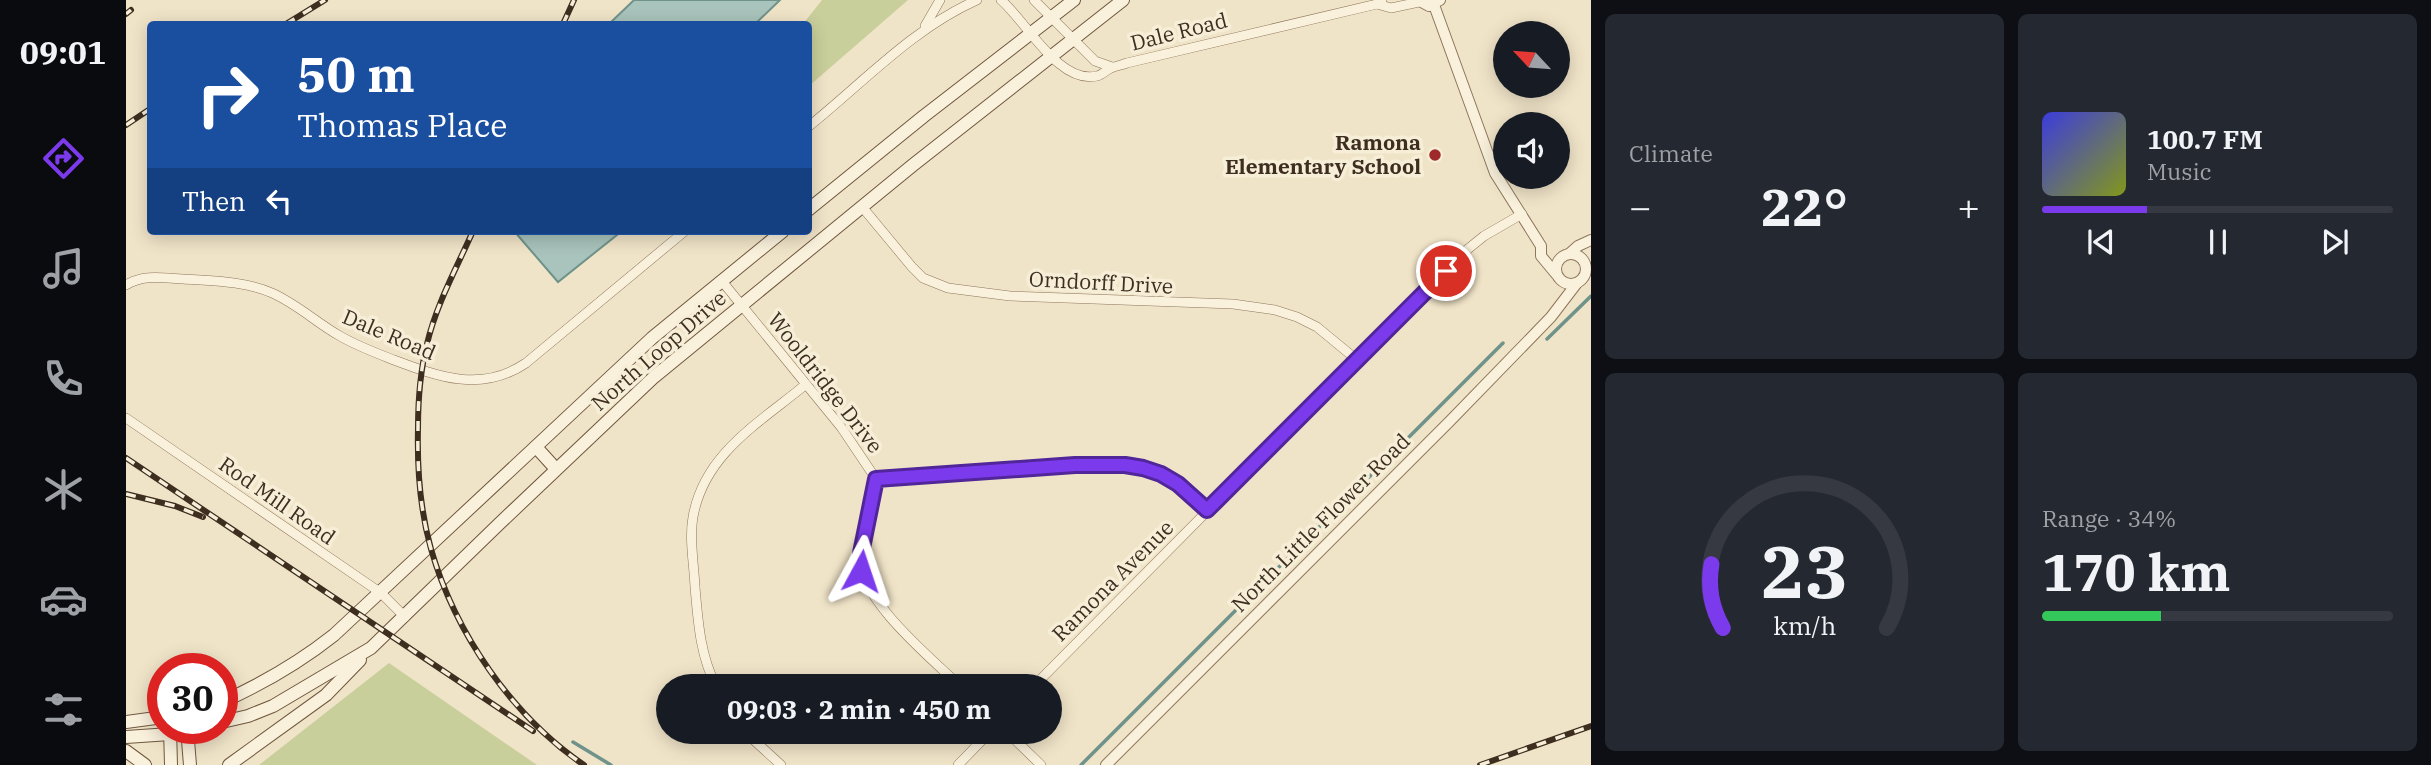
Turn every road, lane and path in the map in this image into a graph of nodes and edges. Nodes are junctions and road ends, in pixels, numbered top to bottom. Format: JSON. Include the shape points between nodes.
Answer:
{"nodes":[{"id":1,"x":940,"y":0,"type":"edge"},
{"id":2,"x":977,"y":0,"type":"edge"},
{"id":3,"x":1001,"y":0,"type":"edge"},
{"id":4,"x":1034,"y":0,"type":"edge"},
{"id":5,"x":1074,"y":0,"type":"edge"},
{"id":6,"x":1123,"y":0,"type":"edge"},
{"id":7,"x":1419,"y":1,"type":"edge"},
{"id":8,"x":1379,"y":2,"type":"edge"},
{"id":9,"x":1437,"y":3,"type":"edge"},
{"id":10,"x":1051,"y":18,"type":"junction"},
{"id":11,"x":922,"y":31,"type":"junction"},
{"id":12,"x":1031,"y":33,"type":"junction"},
{"id":13,"x":1073,"y":40,"type":"junction"},
{"id":14,"x":1051,"y":57,"type":"junction"},
{"id":15,"x":1112,"y":67,"type":"junction"},
{"id":16,"x":812,"y":124,"type":"edge"},
{"id":17,"x":812,"y":207,"type":"edge"},
{"id":18,"x":863,"y":208,"type":"junction"},
{"id":19,"x":1522,"y":214,"type":"junction"},
{"id":20,"x":680,"y":235,"type":"edge"},
{"id":21,"x":778,"y":235,"type":"edge"},
{"id":22,"x":1591,"y":240,"type":"edge"},
{"id":23,"x":1541,"y":246,"type":"junction"},
{"id":24,"x":1566,"y":255,"type":"junction"},
{"id":25,"x":1588,"y":266,"type":"edge"},
{"id":26,"x":1557,"y":275,"type":"junction"},
{"id":27,"x":721,"y":281,"type":"junction"},
{"id":28,"x":1577,"y":284,"type":"junction"},
{"id":29,"x":126,"y":285,"type":"edge"},
{"id":30,"x":741,"y":305,"type":"junction"},
{"id":31,"x":1558,"y":305,"type":"junction"},
{"id":32,"x":1357,"y":360,"type":"junction"},
{"id":33,"x":805,"y":385,"type":"junction"},
{"id":34,"x":126,"y":418,"type":"edge"},
{"id":35,"x":536,"y":447,"type":"junction"},
{"id":36,"x":556,"y":469,"type":"junction"},
{"id":37,"x":876,"y":479,"type":"junction"},
{"id":38,"x":1207,"y":510,"type":"junction"},
{"id":39,"x":381,"y":593,"type":"junction"},
{"id":40,"x":405,"y":617,"type":"junction"},
{"id":41,"x":371,"y":648,"type":"junction"},
{"id":42,"x":710,"y":674,"type":"edge"},
{"id":43,"x":948,"y":674,"type":"edge"},
{"id":44,"x":1046,"y":674,"type":"edge"},
{"id":45,"x":238,"y":694,"type":"edge"},
{"id":46,"x":238,"y":718,"type":"edge"},
{"id":47,"x":147,"y":719,"type":"edge"},
{"id":48,"x":126,"y":722,"type":"edge"},
{"id":49,"x":147,"y":735,"type":"edge"},
{"id":50,"x":126,"y":737,"type":"edge"},
{"id":51,"x":170,"y":744,"type":"edge"},
{"id":52,"x":191,"y":744,"type":"edge"},
{"id":53,"x":758,"y":744,"type":"edge"},
{"id":54,"x":978,"y":744,"type":"edge"},
{"id":55,"x":1019,"y":744,"type":"edge"},
{"id":56,"x":126,"y":751,"type":"edge"},
{"id":57,"x":145,"y":765,"type":"edge"},
{"id":58,"x":171,"y":765,"type":"edge"},
{"id":59,"x":190,"y":765,"type":"edge"},
{"id":60,"x":229,"y":765,"type":"edge"},
{"id":61,"x":781,"y":765,"type":"edge"},
{"id":62,"x":958,"y":765,"type":"edge"},
{"id":63,"x":1041,"y":765,"type":"edge"},
{"id":64,"x":1106,"y":765,"type":"edge"}],
"edges":[{"from":1,"to":11,"type":"street"},
{"from":2,"to":11,"type":"street"},
{"from":3,"to":12,"type":"street","name":"Dale Road"},
{"from":4,"to":10,"type":"street","name":"Dale Road"},
{"from":5,"to":10,"type":"main road"},
{"from":6,"to":13,"type":"main road","name":"North Loop Drive"},
{"from":7,"to":8,"type":"street","name":"Dale Road","via":[[1391,8]]},
{"from":7,"to":9,"type":"street","via":[[1429,6]]},
{"from":8,"to":15,"type":"street","name":"Dale Road"},
{"from":9,"to":19,"type":"street","via":[[1495,173]]},
{"from":10,"to":12,"type":"main road"},
{"from":10,"to":13,"type":"street","name":"Dale Road"},
{"from":11,"to":16,"type":"street"},
{"from":12,"to":14,"type":"street","name":"Dale Road"},
{"from":12,"to":17,"type":"main road"},
{"from":13,"to":14,"type":"main road","name":"North Loop Drive"},
{"from":13,"to":15,"type":"street","name":"Dale Road","via":[[1095,61]]},
{"from":14,"to":15,"type":"street","name":"Dale Road","via":[[1076,75],[1099,76]]},
{"from":14,"to":18,"type":"main road","name":"North Loop Drive"},
{"from":18,"to":30,"type":"main road","name":"North Loop Drive"},
{"from":18,"to":32,"type":"street","name":"Orndorff Drive","via":[[923,278],[948,288],[1010,296],[1233,304],[1275,310],[1317,327]]},
{"from":19,"to":23,"type":"street"},
{"from":19,"to":32,"type":"street","name":"Ramona Avenue","via":[[1463,253]]},
{"from":20,"to":29,"type":"street","name":"Dale Road","via":[[512,373],[477,380],[422,371],[372,352],[256,287],[149,277]]},
{"from":21,"to":27,"type":"main road","name":"North Loop Drive"},
{"from":22,"to":24,"type":"street"},
{"from":23,"to":24,"type":"street"},
{"from":23,"to":26,"type":"street","via":[[1541,256]]},
{"from":24,"to":25,"type":"street","via":[[1581,257]]},
{"from":24,"to":26,"type":"street","via":[[1557,264]]},
{"from":25,"to":28,"type":"street"},
{"from":26,"to":28,"type":"street","via":[[1565,284]]},
{"from":26,"to":31,"type":"street"},
{"from":27,"to":30,"type":"street","name":"Wooldridge Drive"},
{"from":27,"to":35,"type":"main road","name":"North Loop Drive","via":[[652,338]]},
{"from":28,"to":31,"type":"street","name":"North Little Flower Road"},
{"from":30,"to":33,"type":"street","name":"Wooldridge Drive"},
{"from":30,"to":36,"type":"main road","name":"North Loop Drive","via":[[654,377]]},
{"from":31,"to":64,"type":"street","name":"North Little Flower Road","via":[[1450,421]]},
{"from":32,"to":38,"type":"street","name":"Ramona Avenue"},
{"from":33,"to":37,"type":"street","name":"Wooldridge Drive"},
{"from":33,"to":42,"type":"street","via":[[726,450],[700,489],[692,529],[699,630]]},
{"from":34,"to":39,"type":"street","name":"Rod Mill Road"},
{"from":35,"to":36,"type":"main road"},
{"from":35,"to":39,"type":"main road","name":"North Loop Drive"},
{"from":36,"to":40,"type":"main road","name":"North Loop Drive"},
{"from":37,"to":38,"type":"street","via":[[1125,465],[1161,474]]},
{"from":37,"to":43,"type":"street","name":"Wooldridge Drive","via":[[861,571],[873,597]]},
{"from":38,"to":44,"type":"street","name":"Ramona Avenue"},
{"from":39,"to":40,"type":"street","name":"Rod Mill Road"},
{"from":39,"to":45,"type":"main road","name":"North Loop Drive","via":[[310,654]]},
{"from":40,"to":41,"type":"main road","name":"North Loop Drive"},
{"from":41,"to":46,"type":"main road","name":"North Loop Drive","via":[[273,705]]},
{"from":41,"to":60,"type":"main road","via":[[326,695]]},
{"from":47,"to":48,"type":"main road"},
{"from":49,"to":50,"type":"main road"},
{"from":51,"to":58,"type":"main road"},
{"from":52,"to":59,"type":"main road"},
{"from":53,"to":61,"type":"street"},
{"from":54,"to":62,"type":"street"},
{"from":55,"to":63,"type":"street"},
{"from":56,"to":57,"type":"main road"}]}
